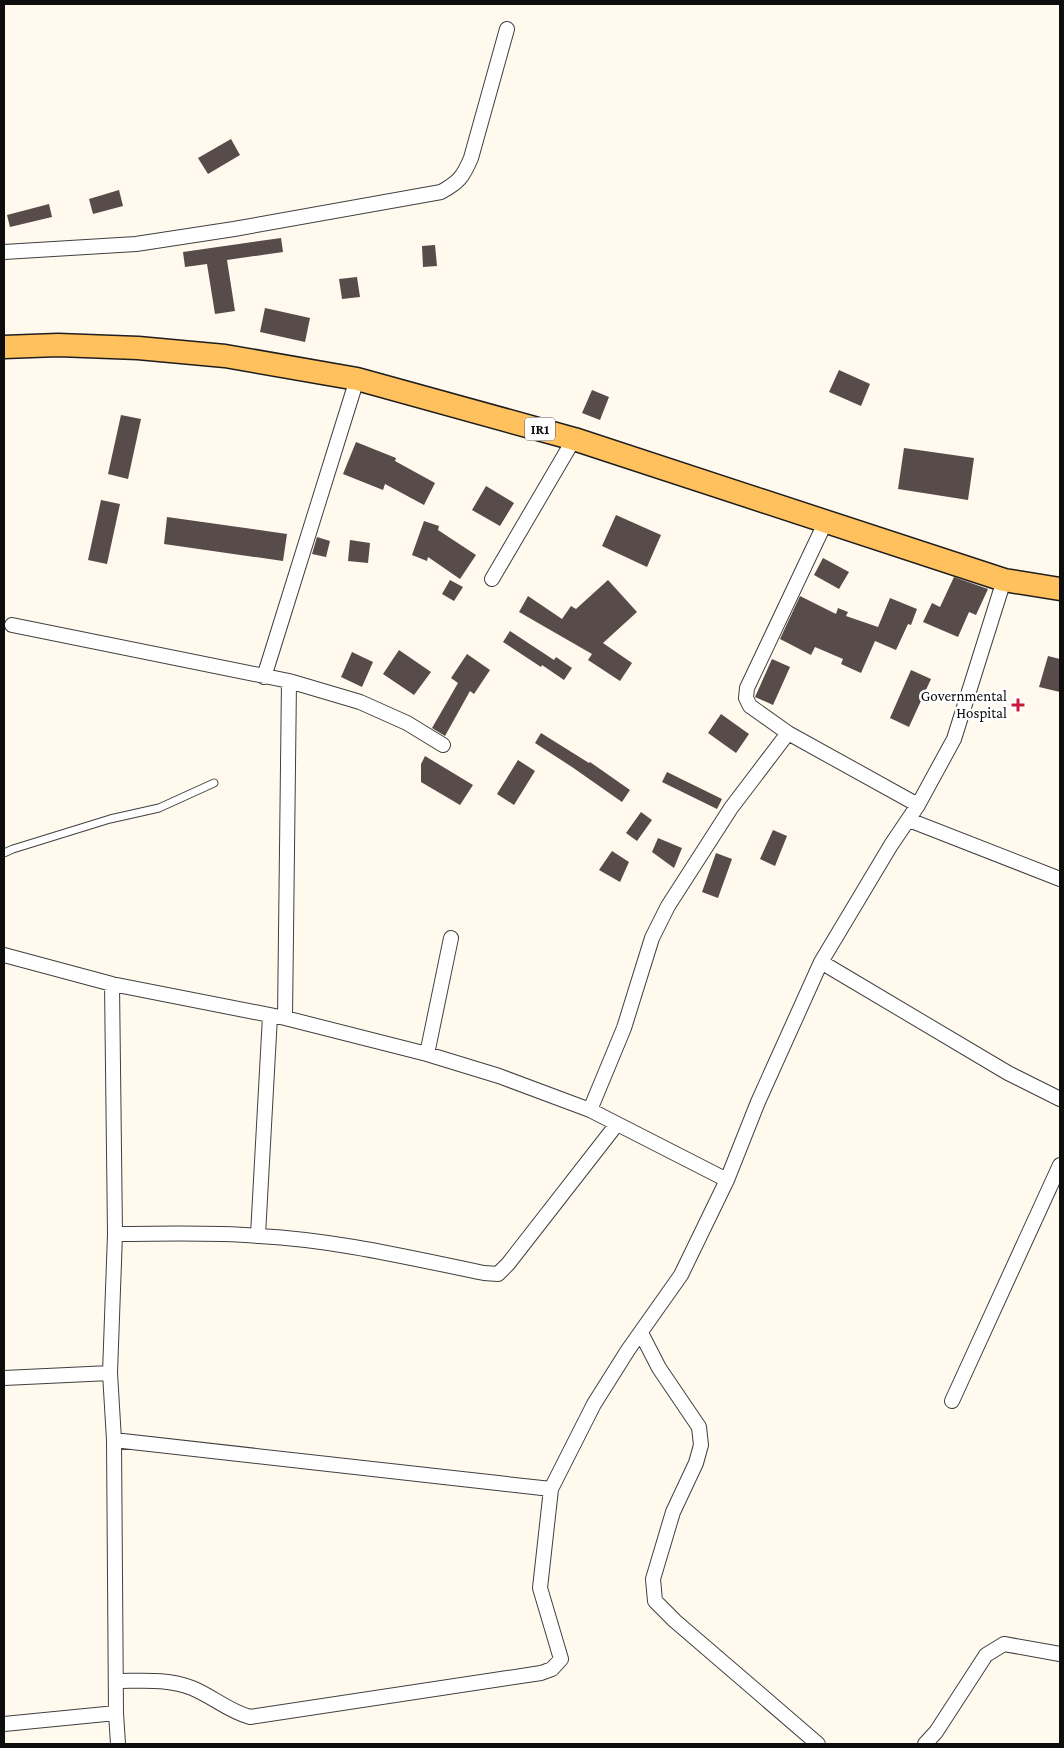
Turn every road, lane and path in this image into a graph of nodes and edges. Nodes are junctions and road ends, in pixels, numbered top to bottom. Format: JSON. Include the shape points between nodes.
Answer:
{"nodes":[{"id":1,"x":507,"y":29,"type":"dead end"},
{"id":2,"x":4,"y":252,"type":"edge"},
{"id":3,"x":4,"y":347,"type":"edge"},
{"id":4,"x":357,"y":379,"type":"junction"},
{"id":5,"x":574,"y":439,"type":"junction"},
{"id":6,"x":826,"y":521,"type":"junction"},
{"id":7,"x":492,"y":579,"type":"dead end"},
{"id":8,"x":1004,"y":580,"type":"junction"},
{"id":9,"x":1060,"y":589,"type":"edge"},
{"id":10,"x":12,"y":625,"type":"dead end"},
{"id":11,"x":264,"y":677,"type":"junction"},
{"id":12,"x":289,"y":681,"type":"junction"},
{"id":13,"x":788,"y":733,"type":"junction"},
{"id":14,"x":443,"y":745,"type":"dead end"},
{"id":15,"x":214,"y":783,"type":"dead end"},
{"id":16,"x":918,"y":805,"type":"junction"},
{"id":17,"x":909,"y":820,"type":"junction"},
{"id":18,"x":4,"y":853,"type":"edge"},
{"id":19,"x":1060,"y":879,"type":"edge"},
{"id":20,"x":451,"y":938,"type":"dead end"},
{"id":21,"x":4,"y":955,"type":"edge"},
{"id":22,"x":821,"y":962,"type":"junction"},
{"id":23,"x":112,"y":984,"type":"junction"},
{"id":24,"x":270,"y":1016,"type":"junction"},
{"id":25,"x":285,"y":1018,"type":"junction"},
{"id":26,"x":428,"y":1054,"type":"junction"},
{"id":27,"x":1060,"y":1099,"type":"edge"},
{"id":28,"x":590,"y":1110,"type":"junction"},
{"id":29,"x":617,"y":1124,"type":"junction"},
{"id":30,"x":1060,"y":1165,"type":"edge"},
{"id":31,"x":728,"y":1180,"type":"junction"},
{"id":32,"x":115,"y":1234,"type":"junction"},
{"id":33,"x":258,"y":1236,"type":"junction"},
{"id":34,"x":641,"y":1333,"type":"junction"},
{"id":35,"x":110,"y":1373,"type":"junction"},
{"id":36,"x":4,"y":1378,"type":"edge"},
{"id":37,"x":952,"y":1400,"type":"dead end"},
{"id":38,"x":114,"y":1440,"type":"junction"},
{"id":39,"x":551,"y":1489,"type":"junction"},
{"id":40,"x":1060,"y":1654,"type":"edge"},
{"id":41,"x":116,"y":1681,"type":"junction"},
{"id":42,"x":116,"y":1713,"type":"junction"},
{"id":43,"x":4,"y":1724,"type":"edge"},
{"id":44,"x":118,"y":1744,"type":"edge"},
{"id":45,"x":818,"y":1744,"type":"edge"},
{"id":46,"x":925,"y":1744,"type":"edge"}],
"edges":[{"from":1,"to":2,"type":"street","via":[[471,158],[464,174],[441,192],[136,244]]},
{"from":3,"to":4,"type":"main road","number":"IR1","via":[[138,348],[225,356]]},
{"from":4,"to":5,"type":"main road","number":"IR1"},
{"from":4,"to":11,"type":"street"},
{"from":5,"to":6,"type":"main road","number":"IR1"},
{"from":5,"to":7,"type":"street"},
{"from":6,"to":8,"type":"main road","number":"IR1"},
{"from":6,"to":13,"type":"street","via":[[747,688],[746,698],[750,706]]},
{"from":8,"to":9,"type":"main road","number":"IR1"},
{"from":8,"to":16,"type":"street","via":[[954,739]]},
{"from":10,"to":11,"type":"street"},
{"from":11,"to":12,"type":"street"},
{"from":12,"to":14,"type":"street","via":[[360,702],[407,722]]},
{"from":12,"to":25,"type":"street"},
{"from":13,"to":16,"type":"street"},
{"from":13,"to":28,"type":"street","via":[[731,808],[668,906],[652,938],[624,1028]]},
{"from":15,"to":18,"type":"lane","via":[[159,808],[110,818]]},
{"from":16,"to":17,"type":"street"},
{"from":17,"to":19,"type":"street"},
{"from":17,"to":22,"type":"street"},
{"from":20,"to":26,"type":"street"},
{"from":21,"to":23,"type":"street"},
{"from":22,"to":27,"type":"street","via":[[1008,1073]]},
{"from":22,"to":31,"type":"street","via":[[758,1102]]},
{"from":23,"to":24,"type":"street"},
{"from":23,"to":32,"type":"street"},
{"from":24,"to":25,"type":"street"},
{"from":24,"to":33,"type":"street"},
{"from":25,"to":26,"type":"street"},
{"from":26,"to":28,"type":"street"},
{"from":28,"to":29,"type":"street"},
{"from":29,"to":31,"type":"street"},
{"from":29,"to":33,"type":"street","via":[[498,1274],[373,1250]]},
{"from":30,"to":37,"type":"street"},
{"from":31,"to":34,"type":"street","via":[[681,1275]]},
{"from":32,"to":33,"type":"street"},
{"from":32,"to":35,"type":"street"},
{"from":34,"to":39,"type":"street","via":[[594,1404]]},
{"from":34,"to":45,"type":"street","via":[[659,1368],[699,1427],[701,1445],[673,1512],[653,1578],[654,1601]]},
{"from":35,"to":36,"type":"street"},
{"from":35,"to":38,"type":"street"},
{"from":38,"to":39,"type":"street"},
{"from":38,"to":41,"type":"street"},
{"from":39,"to":41,"type":"street","via":[[540,1588],[561,1660],[552,1670],[250,1716],[238,1714],[193,1688],[170,1681]]},
{"from":40,"to":46,"type":"street","via":[[1004,1644],[986,1654]]},
{"from":41,"to":42,"type":"street"},
{"from":42,"to":43,"type":"street"},
{"from":42,"to":44,"type":"street"}]}
